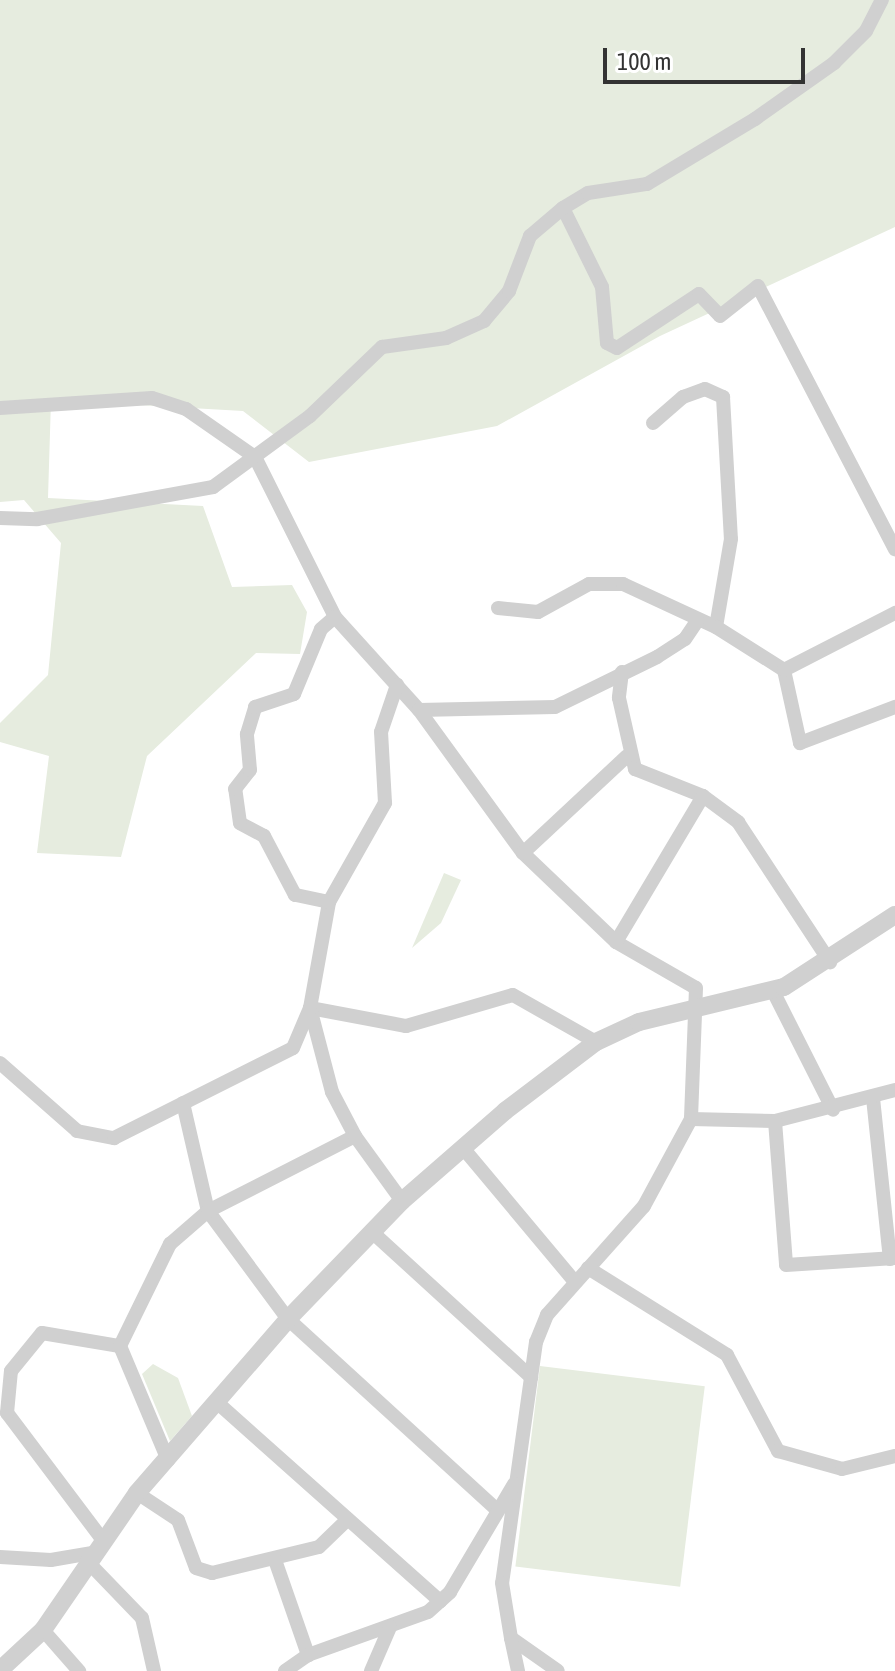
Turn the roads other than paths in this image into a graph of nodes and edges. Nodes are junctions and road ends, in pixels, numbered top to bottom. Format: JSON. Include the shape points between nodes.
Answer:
{"nodes":[{"id":1,"x":882,"y":0,"type":"edge"},
{"id":2,"x":563,"y":208,"type":"junction"},
{"id":3,"x":0,"y":408,"type":"edge"},
{"id":4,"x":653,"y":423,"type":"dead end"},
{"id":5,"x":255,"y":457,"type":"junction"},
{"id":6,"x":0,"y":518,"type":"edge"},
{"id":7,"x":895,"y":549,"type":"edge"},
{"id":8,"x":498,"y":608,"type":"dead end"},
{"id":9,"x":895,"y":613,"type":"edge"},
{"id":10,"x":335,"y":617,"type":"junction"},
{"id":11,"x":697,"y":621,"type":"junction"},
{"id":12,"x":716,"y":627,"type":"junction"},
{"id":13,"x":784,"y":670,"type":"junction"},
{"id":14,"x":622,"y":672,"type":"junction"},
{"id":15,"x":397,"y":685,"type":"junction"},
{"id":16,"x":895,"y":707,"type":"edge"},
{"id":17,"x":419,"y":710,"type":"junction"},
{"id":18,"x":627,"y":756,"type":"junction"},
{"id":19,"x":703,"y":796,"type":"junction"},
{"id":20,"x":523,"y":853,"type":"junction"},
{"id":21,"x":329,"y":902,"type":"junction"},
{"id":22,"x":895,"y":915,"type":"edge"},
{"id":23,"x":616,"y":942,"type":"junction"},
{"id":24,"x":830,"y":962,"type":"junction"},
{"id":25,"x":773,"y":991,"type":"junction"},
{"id":26,"x":310,"y":1008,"type":"junction"},
{"id":27,"x":698,"y":1009,"type":"junction"},
{"id":28,"x":596,"y":1042,"type":"junction"},
{"id":29,"x":0,"y":1063,"type":"edge"},
{"id":30,"x":895,"y":1090,"type":"edge"},
{"id":31,"x":873,"y":1098,"type":"junction"},
{"id":32,"x":183,"y":1103,"type":"junction"},
{"id":33,"x":833,"y":1110,"type":"junction"},
{"id":34,"x":691,"y":1119,"type":"junction"},
{"id":35,"x":775,"y":1121,"type":"junction"},
{"id":36,"x":355,"y":1136,"type":"junction"},
{"id":37,"x":463,"y":1148,"type":"junction"},
{"id":38,"x":402,"y":1201,"type":"junction"},
{"id":39,"x":208,"y":1211,"type":"junction"},
{"id":40,"x":371,"y":1231,"type":"junction"},
{"id":41,"x":892,"y":1258,"type":"edge"},
{"id":42,"x":588,"y":1268,"type":"junction"},
{"id":43,"x":575,"y":1282,"type":"junction"},
{"id":44,"x":288,"y":1319,"type":"junction"},
{"id":45,"x":120,"y":1346,"type":"junction"},
{"id":46,"x":531,"y":1377,"type":"junction"},
{"id":47,"x":220,"y":1405,"type":"junction"},
{"id":48,"x":4,"y":1418,"type":"edge"},
{"id":49,"x":895,"y":1456,"type":"edge"},
{"id":50,"x":168,"y":1460,"type":"junction"},
{"id":51,"x":519,"y":1479,"type":"junction"},
{"id":52,"x":137,"y":1493,"type":"junction"},
{"id":53,"x":495,"y":1508,"type":"junction"},
{"id":54,"x":348,"y":1519,"type":"junction"},
{"id":55,"x":94,"y":1551,"type":"junction"},
{"id":56,"x":0,"y":1557,"type":"edge"},
{"id":57,"x":275,"y":1560,"type":"junction"},
{"id":58,"x":440,"y":1601,"type":"junction"},
{"id":59,"x":390,"y":1627,"type":"junction"},
{"id":60,"x":43,"y":1630,"type":"junction"},
{"id":61,"x":511,"y":1638,"type":"junction"},
{"id":62,"x":308,"y":1655,"type":"junction"},
{"id":63,"x":0,"y":1670,"type":"edge"},
{"id":64,"x":79,"y":1671,"type":"edge"},
{"id":65,"x":154,"y":1671,"type":"edge"},
{"id":66,"x":285,"y":1671,"type":"edge"},
{"id":67,"x":371,"y":1671,"type":"edge"},
{"id":68,"x":518,"y":1671,"type":"edge"},
{"id":69,"x":558,"y":1671,"type":"edge"}],
"edges":[{"from":1,"to":2,"type":"street","via":[[866,31],[834,63],[755,119],[647,184],[588,193]]},
{"from":2,"to":5,"type":"street","via":[[530,236],[509,291],[484,321],[446,338],[382,347]]},
{"from":2,"to":7,"type":"street","via":[[602,287],[607,343],[617,348],[699,294],[720,316],[758,286]]},
{"from":3,"to":5,"type":"street","via":[[152,398],[186,409]]},
{"from":4,"to":12,"type":"street","via":[[683,397],[705,389],[723,397],[731,539]]},
{"from":5,"to":6,"type":"street","via":[[213,487],[37,519]]},
{"from":5,"to":10,"type":"street"},
{"from":8,"to":11,"type":"street","via":[[538,612],[589,584],[623,584]]},
{"from":9,"to":13,"type":"street"},
{"from":10,"to":15,"type":"street"},
{"from":10,"to":21,"type":"street","via":[[321,629],[294,694],[255,707],[247,734],[250,770],[235,789],[240,823],[264,836],[295,895]]},
{"from":11,"to":12,"type":"street"},
{"from":11,"to":14,"type":"street","via":[[685,639]]},
{"from":12,"to":13,"type":"street"},
{"from":13,"to":16,"type":"street","via":[[800,743]]},
{"from":14,"to":17,"type":"street","via":[[555,707]]},
{"from":14,"to":18,"type":"street"},
{"from":15,"to":17,"type":"street"},
{"from":15,"to":21,"type":"street","via":[[381,732],[385,803]]},
{"from":17,"to":20,"type":"street"},
{"from":18,"to":19,"type":"street","via":[[656,781]]},
{"from":18,"to":20,"type":"street"},
{"from":19,"to":23,"type":"street"},
{"from":19,"to":24,"type":"street","via":[[755,844]]},
{"from":20,"to":23,"type":"street"},
{"from":21,"to":26,"type":"street"},
{"from":22,"to":24,"type":"street"},
{"from":23,"to":27,"type":"street","via":[[696,988]]},
{"from":24,"to":25,"type":"street"},
{"from":25,"to":27,"type":"street"},
{"from":25,"to":33,"type":"street"},
{"from":26,"to":28,"type":"street","via":[[406,1026],[513,995]]},
{"from":26,"to":32,"type":"street","via":[[293,1048]]},
{"from":26,"to":36,"type":"street","via":[[332,1092]]},
{"from":27,"to":28,"type":"street"},
{"from":27,"to":34,"type":"street"},
{"from":28,"to":37,"type":"street"},
{"from":29,"to":32,"type":"street","via":[[77,1131],[114,1138]]},
{"from":30,"to":31,"type":"street"},
{"from":31,"to":33,"type":"street"},
{"from":31,"to":41,"type":"street"},
{"from":32,"to":39,"type":"street"},
{"from":33,"to":35,"type":"street"},
{"from":34,"to":35,"type":"street"},
{"from":34,"to":42,"type":"street","via":[[644,1206]]},
{"from":35,"to":41,"type":"street","via":[[786,1265]]},
{"from":36,"to":38,"type":"street"},
{"from":36,"to":39,"type":"street"},
{"from":37,"to":38,"type":"street"},
{"from":37,"to":43,"type":"street"},
{"from":38,"to":40,"type":"street"},
{"from":39,"to":44,"type":"street"},
{"from":39,"to":45,"type":"street","via":[[170,1244]]},
{"from":40,"to":44,"type":"street"},
{"from":40,"to":46,"type":"street"},
{"from":42,"to":43,"type":"street"},
{"from":42,"to":49,"type":"street","via":[[727,1355],[778,1451],[842,1469]]},
{"from":43,"to":46,"type":"street","via":[[547,1315]]},
{"from":44,"to":47,"type":"street"},
{"from":44,"to":53,"type":"street"},
{"from":45,"to":48,"type":"street","via":[[42,1333],[11,1371]]},
{"from":45,"to":50,"type":"street"},
{"from":46,"to":51,"type":"street"},
{"from":47,"to":50,"type":"street"},
{"from":47,"to":54,"type":"street"},
{"from":48,"to":55,"type":"street"},
{"from":50,"to":52,"type":"street"},
{"from":51,"to":53,"type":"street"},
{"from":51,"to":61,"type":"street","via":[[501,1548]]},
{"from":52,"to":55,"type":"street"},
{"from":52,"to":57,"type":"street","via":[[178,1520],[196,1568],[212,1573]]},
{"from":53,"to":58,"type":"street"},
{"from":54,"to":57,"type":"street","via":[[319,1547]]},
{"from":54,"to":58,"type":"street"},
{"from":55,"to":56,"type":"street"},
{"from":55,"to":60,"type":"street"},
{"from":55,"to":65,"type":"street","via":[[142,1618]]},
{"from":57,"to":62,"type":"street"},
{"from":58,"to":59,"type":"street"},
{"from":59,"to":62,"type":"street"},
{"from":59,"to":67,"type":"street"},
{"from":60,"to":63,"type":"street"},
{"from":60,"to":64,"type":"street"},
{"from":61,"to":68,"type":"street"},
{"from":61,"to":69,"type":"street"},
{"from":62,"to":66,"type":"street"}]}
